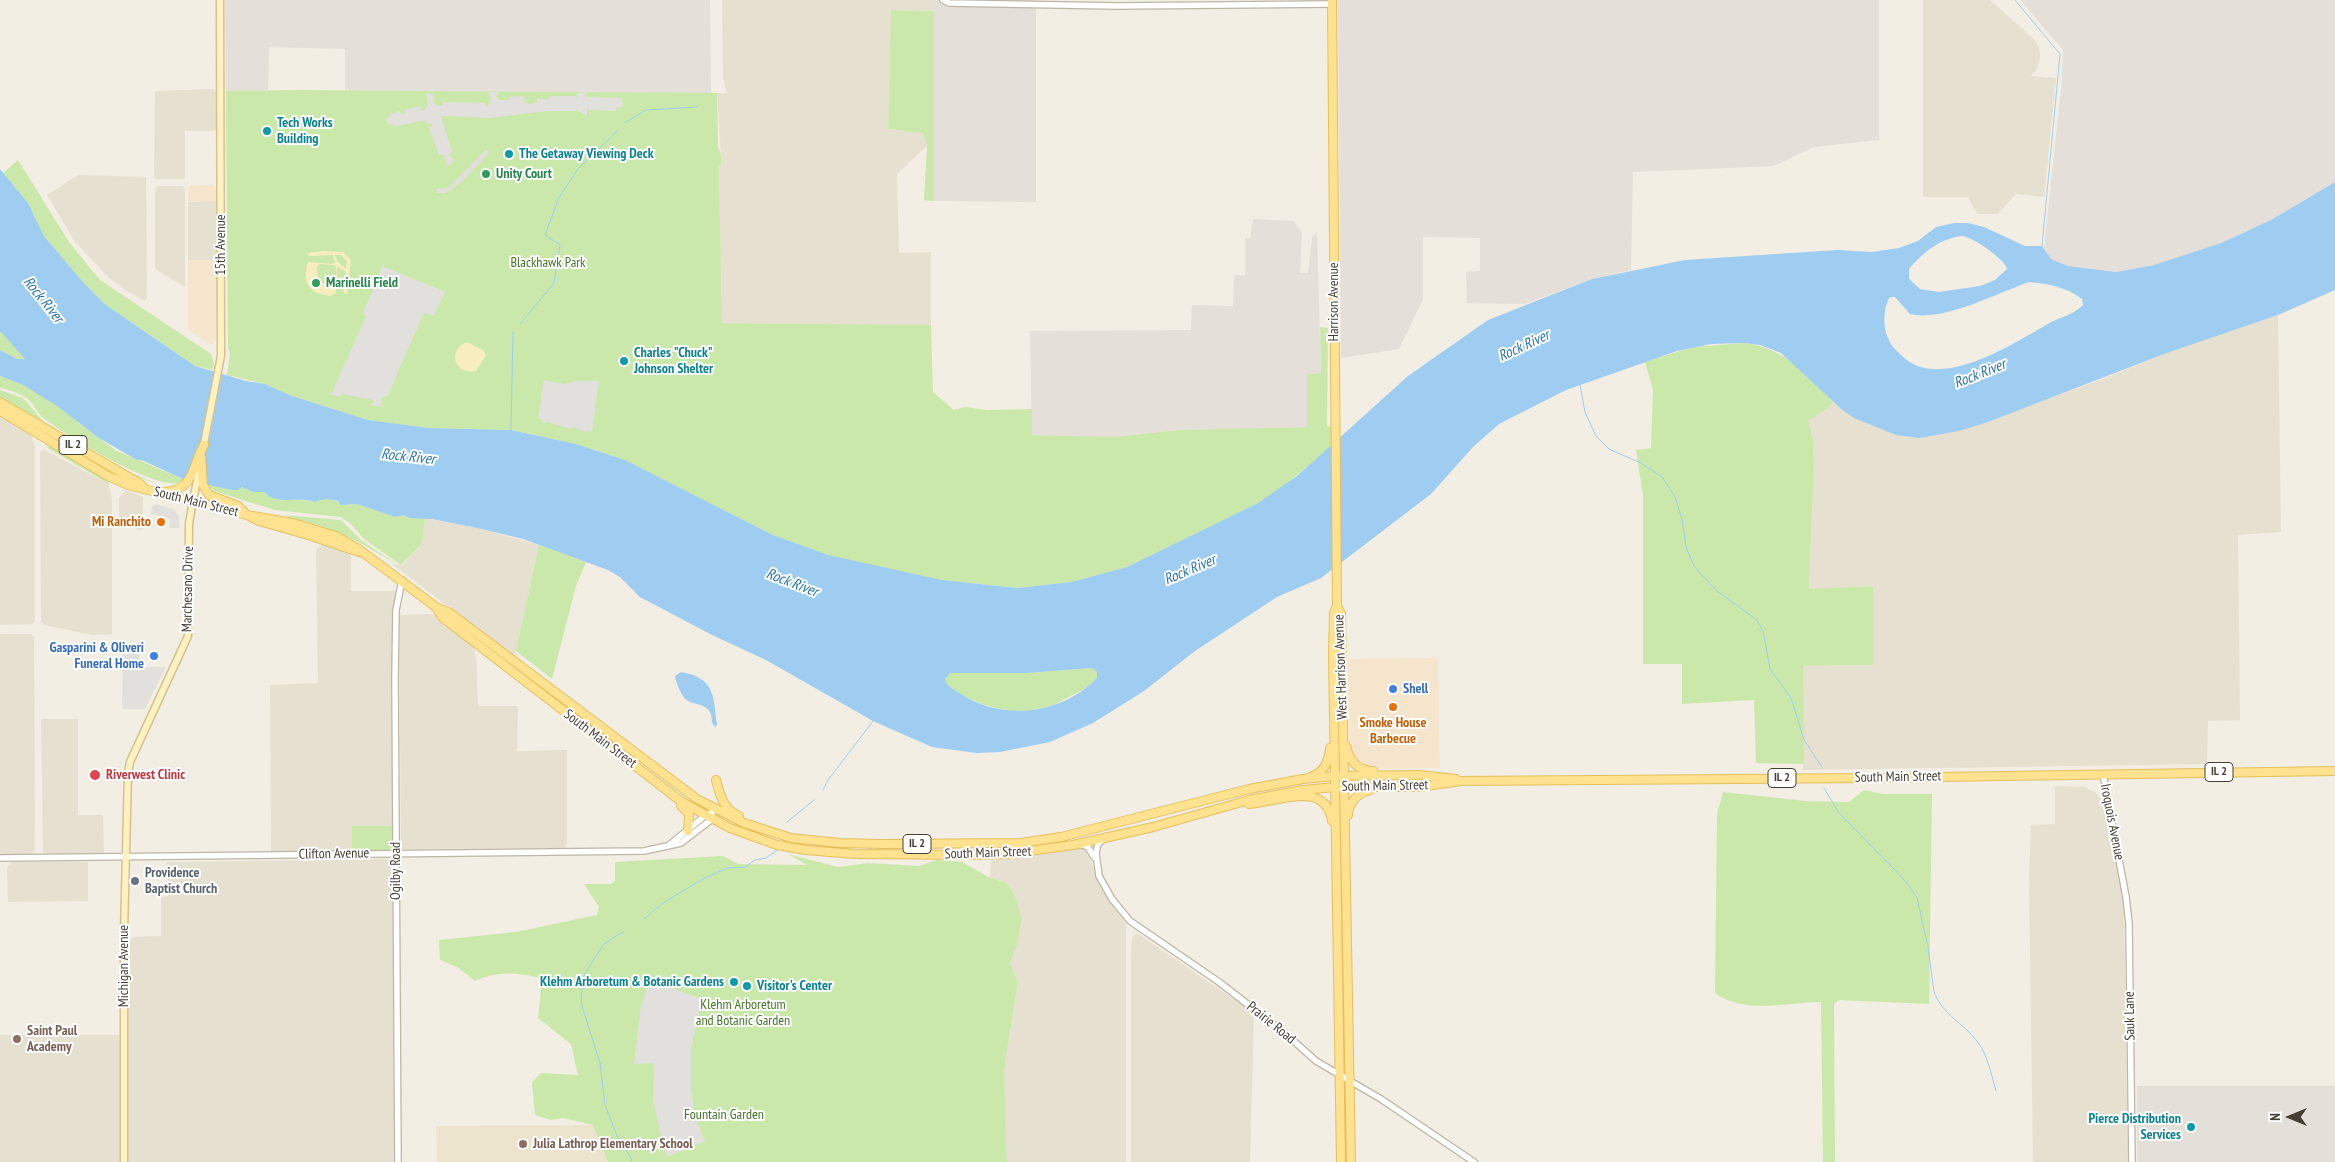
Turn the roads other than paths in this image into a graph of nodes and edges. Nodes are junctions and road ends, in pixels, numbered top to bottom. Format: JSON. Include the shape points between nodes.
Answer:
{"nodes":[{"id":1,"x":220,"y":0,"type":"edge"},
{"id":2,"x":943,"y":0,"type":"edge"},
{"id":3,"x":1332,"y":2,"type":"edge"},
{"id":4,"x":0,"y":402,"type":"edge"},
{"id":5,"x":0,"y":412,"type":"edge"},
{"id":6,"x":204,"y":445,"type":"junction"},
{"id":7,"x":201,"y":456,"type":"junction"},
{"id":8,"x":195,"y":486,"type":"joint"},
{"id":9,"x":145,"y":489,"type":"junction"},
{"id":10,"x":157,"y":492,"type":"junction"},
{"id":11,"x":192,"y":501,"type":"junction"},
{"id":12,"x":248,"y":515,"type":"junction"},
{"id":13,"x":402,"y":580,"type":"junction"},
{"id":14,"x":1337,"y":605,"type":"junction"},
{"id":15,"x":436,"y":607,"type":"junction"},
{"id":16,"x":1333,"y":676,"type":"junction"},
{"id":17,"x":1344,"y":731,"type":"junction"},
{"id":18,"x":128,"y":769,"type":"joint"},
{"id":19,"x":2335,"y":771,"type":"edge"},
{"id":20,"x":2103,"y":774,"type":"junction"},
{"id":21,"x":1334,"y":776,"type":"junction"},
{"id":22,"x":1344,"y":776,"type":"junction"},
{"id":23,"x":1442,"y":776,"type":"junction"},
{"id":24,"x":716,"y":780,"type":"dead end"},
{"id":25,"x":1303,"y":780,"type":"junction"},
{"id":26,"x":1461,"y":780,"type":"junction"},
{"id":27,"x":656,"y":783,"type":"junction"},
{"id":28,"x":1335,"y":787,"type":"junction"},
{"id":29,"x":1344,"y":787,"type":"junction"},
{"id":30,"x":1383,"y":787,"type":"junction"},
{"id":31,"x":1232,"y":805,"type":"junction"},
{"id":32,"x":712,"y":808,"type":"junction"},
{"id":33,"x":708,"y":817,"type":"junction"},
{"id":34,"x":688,"y":831,"type":"junction"},
{"id":35,"x":1106,"y":837,"type":"junction"},
{"id":36,"x":824,"y":842,"type":"junction"},
{"id":37,"x":1335,"y":843,"type":"junction"},
{"id":38,"x":1078,"y":844,"type":"junction"},
{"id":39,"x":668,"y":847,"type":"junction"},
{"id":40,"x":396,"y":853,"type":"junction"},
{"id":41,"x":126,"y":857,"type":"junction"},
{"id":42,"x":0,"y":858,"type":"edge"},
{"id":43,"x":1096,"y":859,"type":"junction"},
{"id":44,"x":2121,"y":871,"type":"joint"},
{"id":45,"x":1346,"y":907,"type":"junction"},
{"id":46,"x":1339,"y":1075,"type":"junction"},
{"id":47,"x":1349,"y":1081,"type":"junction"},
{"id":48,"x":124,"y":1162,"type":"edge"},
{"id":49,"x":398,"y":1162,"type":"edge"},
{"id":50,"x":1341,"y":1162,"type":"edge"},
{"id":51,"x":1351,"y":1162,"type":"edge"},
{"id":52,"x":1474,"y":1162,"type":"edge"},
{"id":53,"x":2132,"y":1162,"type":"edge"}],
"edges":[{"from":1,"to":6,"type":"main road","name":"15th Avenue","via":[[221,356]]},
{"from":2,"to":3,"type":"street","via":[[949,3],[1117,6]]},
{"from":3,"to":14,"type":"main road","name":"Harrison Avenue"},
{"from":4,"to":9,"type":"main road","name":"South Main Street","number":"IL 2"},
{"from":5,"to":9,"type":"main road","name":"South Main Street","number":"IL 2","via":[[108,476]]},
{"from":6,"to":7,"type":"main road","name":"15th Avenue"},
{"from":6,"to":10,"type":"main road","via":[[185,485],[174,491]]},
{"from":7,"to":8,"type":"main road","name":"15th Avenue"},
{"from":7,"to":12,"type":"main road","via":[[205,489],[214,497],[238,506]]},
{"from":8,"to":11,"type":"main road","name":"Marchesano Drive"},
{"from":9,"to":10,"type":"main road","name":"South Main Street","number":"IL 2"},
{"from":10,"to":11,"type":"main road","name":"South Main Street","number":"IL 2"},
{"from":11,"to":12,"type":"main road","name":"South Main Street","number":"IL 2"},
{"from":11,"to":18,"type":"main road","name":"Marchesano Drive","via":[[188,636]]},
{"from":12,"to":13,"type":"main road","name":"South Main Street","number":"IL 2","via":[[258,521],[364,554]]},
{"from":13,"to":15,"type":"main road","name":"South Main Street","number":"IL 2"},
{"from":13,"to":40,"type":"street","name":"Ogilby Road","via":[[396,620]]},
{"from":14,"to":16,"type":"main road","name":"West Harrison Avenue","via":[[1334,613]]},
{"from":14,"to":17,"type":"main road","name":"West Harrison Avenue","via":[[1341,614]]},
{"from":15,"to":27,"type":"main road","name":"South Main Street","number":"IL 2","via":[[442,617]]},
{"from":15,"to":32,"type":"main road","name":"South Main Street","number":"IL 2","via":[[450,613],[674,784]]},
{"from":16,"to":21,"type":"main road","name":"West Harrison Avenue"},
{"from":16,"to":25,"type":"main road","via":[[1330,755],[1320,772]]},
{"from":17,"to":22,"type":"main road","name":"West Harrison Avenue"},
{"from":17,"to":23,"type":"main road","via":[[1351,760],[1359,768]]},
{"from":18,"to":41,"type":"main road","name":"Michigan Avenue"},
{"from":19,"to":20,"type":"main road","name":"South Main Street","number":"IL 2"},
{"from":20,"to":26,"type":"main road","name":"South Main Street","number":"IL 2"},
{"from":20,"to":44,"type":"street","name":"Iroquois Avenue"},
{"from":21,"to":22,"type":"main road","name":"South Main Street","number":"IL 2"},
{"from":21,"to":25,"type":"main road","name":"South Main Street","number":"IL 2"},
{"from":21,"to":28,"type":"main road","name":"West Harrison Avenue"},
{"from":22,"to":23,"type":"main road","name":"South Main Street","number":"IL 2"},
{"from":22,"to":29,"type":"main road","name":"West Harrison Avenue"},
{"from":23,"to":26,"type":"main road","name":"South Main Street","number":"IL 2"},
{"from":24,"to":36,"type":"main road","via":[[722,800],[734,814]]},
{"from":25,"to":36,"type":"main road","name":"South Main Street","number":"IL 2","via":[[1041,840],[983,844]]},
{"from":26,"to":30,"type":"main road","name":"South Main Street","number":"IL 2","via":[[1432,786]]},
{"from":27,"to":33,"type":"main road","name":"South Main Street","number":"IL 2"},
{"from":27,"to":34,"type":"main road","via":[[687,811],[690,818]]},
{"from":28,"to":29,"type":"main road","name":"South Main Street","number":"IL 2"},
{"from":28,"to":31,"type":"main road","name":"South Main Street","number":"IL 2"},
{"from":28,"to":37,"type":"main road","name":"West Harrison Avenue"},
{"from":29,"to":30,"type":"main road","name":"South Main Street","number":"IL 2"},
{"from":29,"to":45,"type":"main road","name":"West Harrison Avenue"},
{"from":30,"to":45,"type":"main road","via":[[1364,791],[1348,810]]},
{"from":31,"to":35,"type":"main road","name":"South Main Street","number":"IL 2"},
{"from":31,"to":37,"type":"main road","via":[[1304,795],[1315,797],[1329,811]]},
{"from":32,"to":33,"type":"street","name":"Clifton Avenue"},
{"from":32,"to":36,"type":"main road","name":"South Main Street","number":"IL 2","via":[[765,830]]},
{"from":33,"to":34,"type":"street","name":"Clifton Avenue"},
{"from":33,"to":38,"type":"main road","name":"South Main Street","number":"IL 2","via":[[777,845],[829,853],[980,855]]},
{"from":33,"to":39,"type":"street","name":"Clifton Avenue","via":[[686,840]]},
{"from":34,"to":39,"type":"street","name":"Clifton Avenue"},
{"from":35,"to":38,"type":"main road","name":"South Main Street","number":"IL 2"},
{"from":35,"to":43,"type":"street","via":[[1098,844]]},
{"from":37,"to":46,"type":"main road","name":"West Harrison Avenue"},
{"from":38,"to":43,"type":"street","via":[[1088,847]]},
{"from":39,"to":40,"type":"street","name":"Clifton Avenue","via":[[644,851]]},
{"from":40,"to":41,"type":"street","name":"Clifton Avenue"},
{"from":40,"to":49,"type":"street","name":"Ogilby Road"},
{"from":41,"to":42,"type":"street","name":"Clifton Avenue"},
{"from":41,"to":48,"type":"main road","name":"Michigan Avenue"},
{"from":43,"to":46,"type":"street","name":"Prairie Road","via":[[1105,888],[1130,921],[1219,982],[1316,1061]]},
{"from":44,"to":53,"type":"street","name":"Sauk Lane","via":[[2129,923]]},
{"from":45,"to":47,"type":"main road","name":"West Harrison Avenue"},
{"from":46,"to":47,"type":"street","name":"Prairie Road"},
{"from":46,"to":50,"type":"main road","name":"West Harrison Avenue"},
{"from":47,"to":51,"type":"main road","name":"West Harrison Avenue"},
{"from":47,"to":52,"type":"street","name":"Prairie Road"}]}
